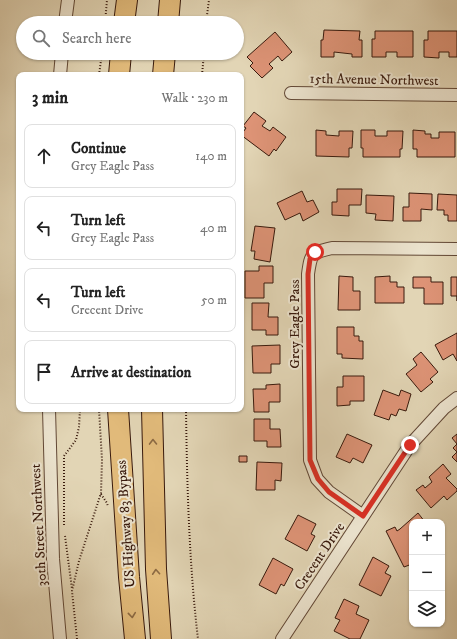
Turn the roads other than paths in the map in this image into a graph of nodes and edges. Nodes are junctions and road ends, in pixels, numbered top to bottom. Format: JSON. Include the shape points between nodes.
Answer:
{"nodes":[{"id":1,"x":68,"y":0,"type":"edge"},
{"id":2,"x":127,"y":0,"type":"edge"},
{"id":3,"x":170,"y":0,"type":"edge"},
{"id":4,"x":66,"y":16,"type":"edge"},
{"id":5,"x":125,"y":16,"type":"edge"},
{"id":6,"x":169,"y":16,"type":"edge"},
{"id":7,"x":61,"y":60,"type":"edge"},
{"id":8,"x":120,"y":60,"type":"edge"},
{"id":9,"x":164,"y":60,"type":"edge"},
{"id":10,"x":60,"y":72,"type":"edge"},
{"id":11,"x":119,"y":72,"type":"edge"},
{"id":12,"x":163,"y":72,"type":"edge"},
{"id":13,"x":291,"y":93,"type":"dead end"},
{"id":14,"x":457,"y":95,"type":"edge"},
{"id":15,"x":457,"y":249,"type":"edge"},
{"id":16,"x":457,"y":398,"type":"edge"},
{"id":17,"x":49,"y":412,"type":"edge"},
{"id":18,"x":118,"y":412,"type":"edge"},
{"id":19,"x":152,"y":412,"type":"edge"},
{"id":20,"x":363,"y":516,"type":"junction"},
{"id":21,"x":60,"y":639,"type":"edge"},
{"id":22,"x":135,"y":639,"type":"edge"},
{"id":23,"x":161,"y":639,"type":"edge"},
{"id":24,"x":282,"y":639,"type":"edge"}],
"edges":[{"from":1,"to":4,"type":"street"},
{"from":2,"to":5,"type":"highway"},
{"from":3,"to":6,"type":"highway"},
{"from":7,"to":10,"type":"street"},
{"from":8,"to":11,"type":"highway"},
{"from":9,"to":12,"type":"highway"},
{"from":13,"to":14,"type":"street","name":"15th Avenue Northwest"},
{"from":15,"to":20,"type":"street","name":"Grey Eagle Pass","via":[[332,248],[315,252],[310,259],[310,460],[318,479],[329,492]]},
{"from":16,"to":20,"type":"street","name":"Crecent Drive","via":[[444,408],[410,445]]},
{"from":17,"to":21,"type":"street","name":"30th Street Northwest","via":[[53,559]]},
{"from":18,"to":22,"type":"highway","name":"US Highway 83 Bypass","one_way":true},
{"from":23,"to":19,"type":"highway","name":"US Highway 83 Bypass","one_way":true,"via":[[156,569]]},
{"from":20,"to":24,"type":"street","name":"Crecent Drive"}]}
